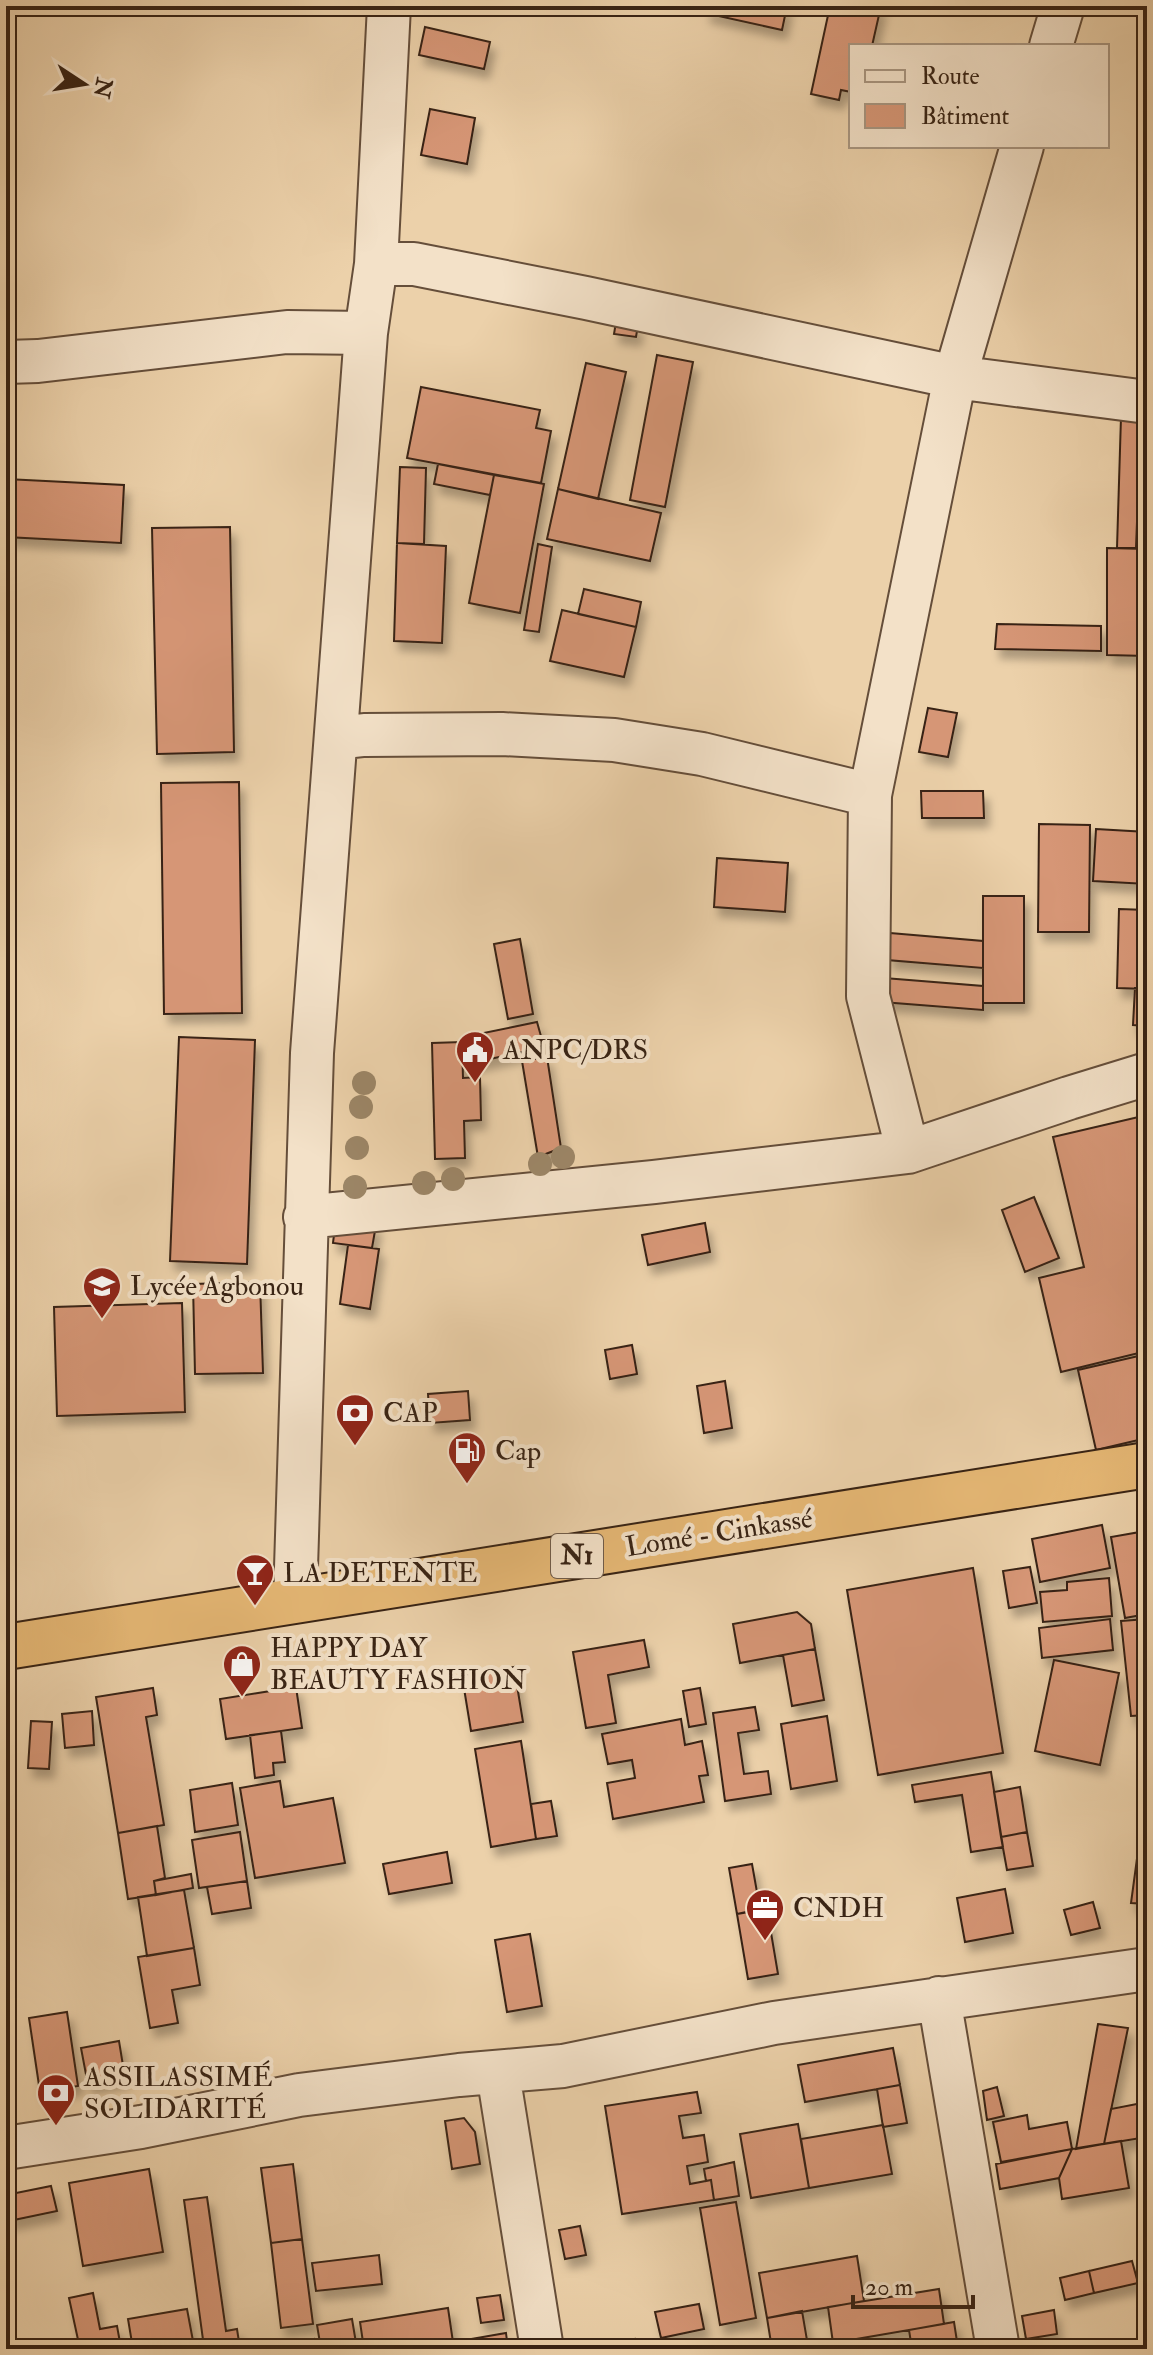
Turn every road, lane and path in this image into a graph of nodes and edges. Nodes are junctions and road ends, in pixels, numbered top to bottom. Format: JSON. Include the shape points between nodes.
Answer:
{"nodes":[{"id":1,"x":389,"y":6,"type":"edge"},
{"id":2,"x":1063,"y":6,"type":"edge"},
{"id":3,"x":1052,"y":44,"type":"edge"},
{"id":4,"x":1021,"y":148,"type":"edge"},
{"id":5,"x":376,"y":264,"type":"junction"},
{"id":6,"x":366,"y":333,"type":"junction"},
{"id":7,"x":6,"y":362,"type":"edge"},
{"id":8,"x":955,"y":377,"type":"junction"},
{"id":9,"x":1147,"y":402,"type":"edge"},
{"id":10,"x":337,"y":738,"type":"junction"},
{"id":11,"x":870,"y":795,"type":"junction"},
{"id":12,"x":1147,"y":1074,"type":"edge"},
{"id":13,"x":908,"y":1152,"type":"junction"},
{"id":14,"x":305,"y":1217,"type":"junction"},
{"id":15,"x":1147,"y":1465,"type":"edge"},
{"id":16,"x":295,"y":1600,"type":"junction"},
{"id":17,"x":6,"y":1647,"type":"edge"},
{"id":18,"x":1147,"y":1969,"type":"edge"},
{"id":19,"x":939,"y":1998,"type":"junction"},
{"id":20,"x":498,"y":2073,"type":"junction"},
{"id":21,"x":6,"y":2148,"type":"edge"},
{"id":22,"x":542,"y":2349,"type":"edge"},
{"id":23,"x":998,"y":2349,"type":"edge"}],
"edges":[{"from":1,"to":5,"type":"street"},
{"from":2,"to":3,"type":"street"},
{"from":4,"to":8,"type":"street"},
{"from":5,"to":6,"type":"street"},
{"from":5,"to":8,"type":"street","via":[[414,264],[555,291]]},
{"from":6,"to":7,"type":"street","via":[[287,332]]},
{"from":6,"to":10,"type":"street"},
{"from":8,"to":9,"type":"street"},
{"from":8,"to":11,"type":"street"},
{"from":10,"to":11,"type":"street","via":[[502,734],[614,740],[702,754]]},
{"from":10,"to":14,"type":"street"},
{"from":11,"to":13,"type":"street","via":[[868,996]]},
{"from":12,"to":13,"type":"street"},
{"from":13,"to":14,"type":"street"},
{"from":14,"to":16,"type":"street"},
{"from":15,"to":16,"type":"highway","name":"Lomé - Cinkassé","number":"N1"},
{"from":16,"to":17,"type":"highway","name":"Lomé - Cinkassé","number":"N1"},
{"from":18,"to":19,"type":"street"},
{"from":19,"to":20,"type":"street"},
{"from":19,"to":23,"type":"street"},
{"from":20,"to":21,"type":"street","via":[[299,2095]]},
{"from":20,"to":22,"type":"street"}]}
